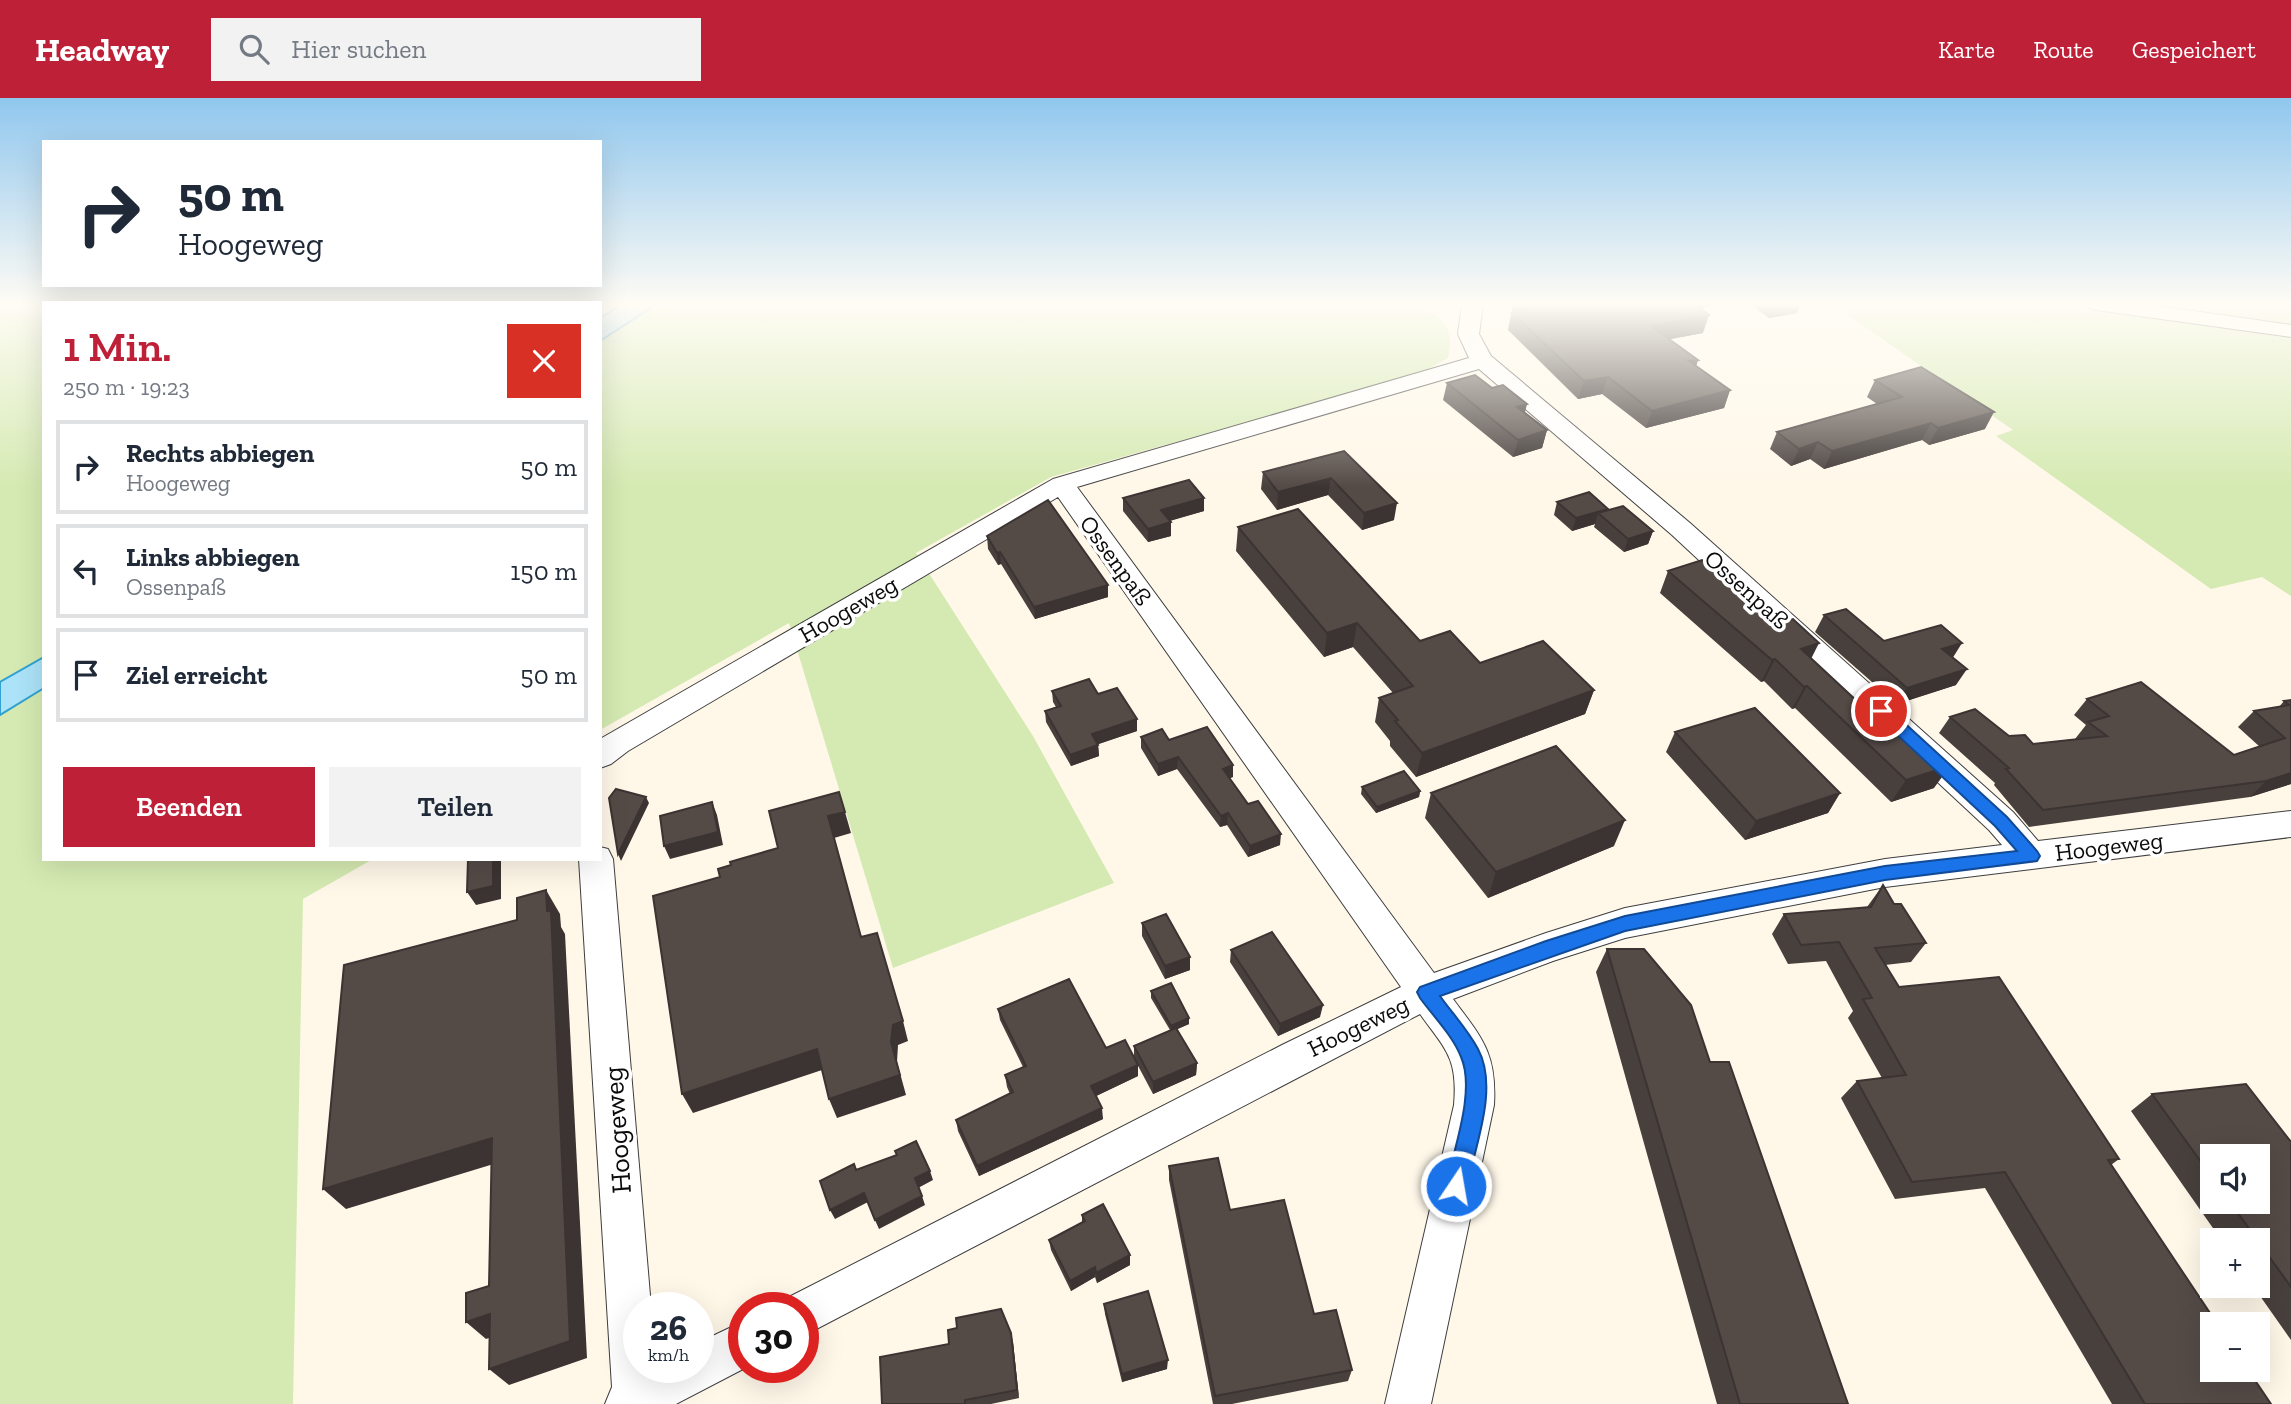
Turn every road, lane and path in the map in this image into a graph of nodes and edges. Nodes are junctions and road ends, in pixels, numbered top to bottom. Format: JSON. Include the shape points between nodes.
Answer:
{"nodes":[{"id":1,"x":1469,"y":365,"type":"edge"},
{"id":2,"x":1488,"y":365,"type":"edge"},
{"id":3,"x":1062,"y":484,"type":"junction"},
{"id":4,"x":602,"y":754,"type":"edge"},
{"id":5,"x":2291,"y":824,"type":"edge"},
{"id":6,"x":2031,"y":856,"type":"junction"},
{"id":7,"x":596,"y":861,"type":"edge"},
{"id":8,"x":1427,"y":992,"type":"junction"},
{"id":9,"x":819,"y":1306,"type":"edge"},
{"id":10,"x":728,"y":1353,"type":"edge"},
{"id":11,"x":632,"y":1402,"type":"edge"},
{"id":12,"x":1408,"y":1404,"type":"edge"}],
"edges":[{"from":1,"to":3,"type":"street","name":"Ossenpaß"},
{"from":2,"to":6,"type":"street","name":"Ossenpaß","via":[[1692,538],[2001,821]]},
{"from":3,"to":4,"type":"street","name":"Hoogeweg"},
{"from":3,"to":8,"type":"street","name":"Ossenpaß"},
{"from":5,"to":6,"type":"street","name":"Hoogeweg"},
{"from":6,"to":8,"type":"street","name":"Hoogeweg","via":[[1885,873],[1625,923]]},
{"from":7,"to":11,"type":"street","name":"Hoogeweg"},
{"from":8,"to":9,"type":"street","name":"Hoogeweg"},
{"from":8,"to":12,"type":"street","name":"Ossenpaß","via":[[1465,1045],[1476,1078],[1474,1105]]},
{"from":10,"to":11,"type":"street","name":"Hoogeweg"}]}
